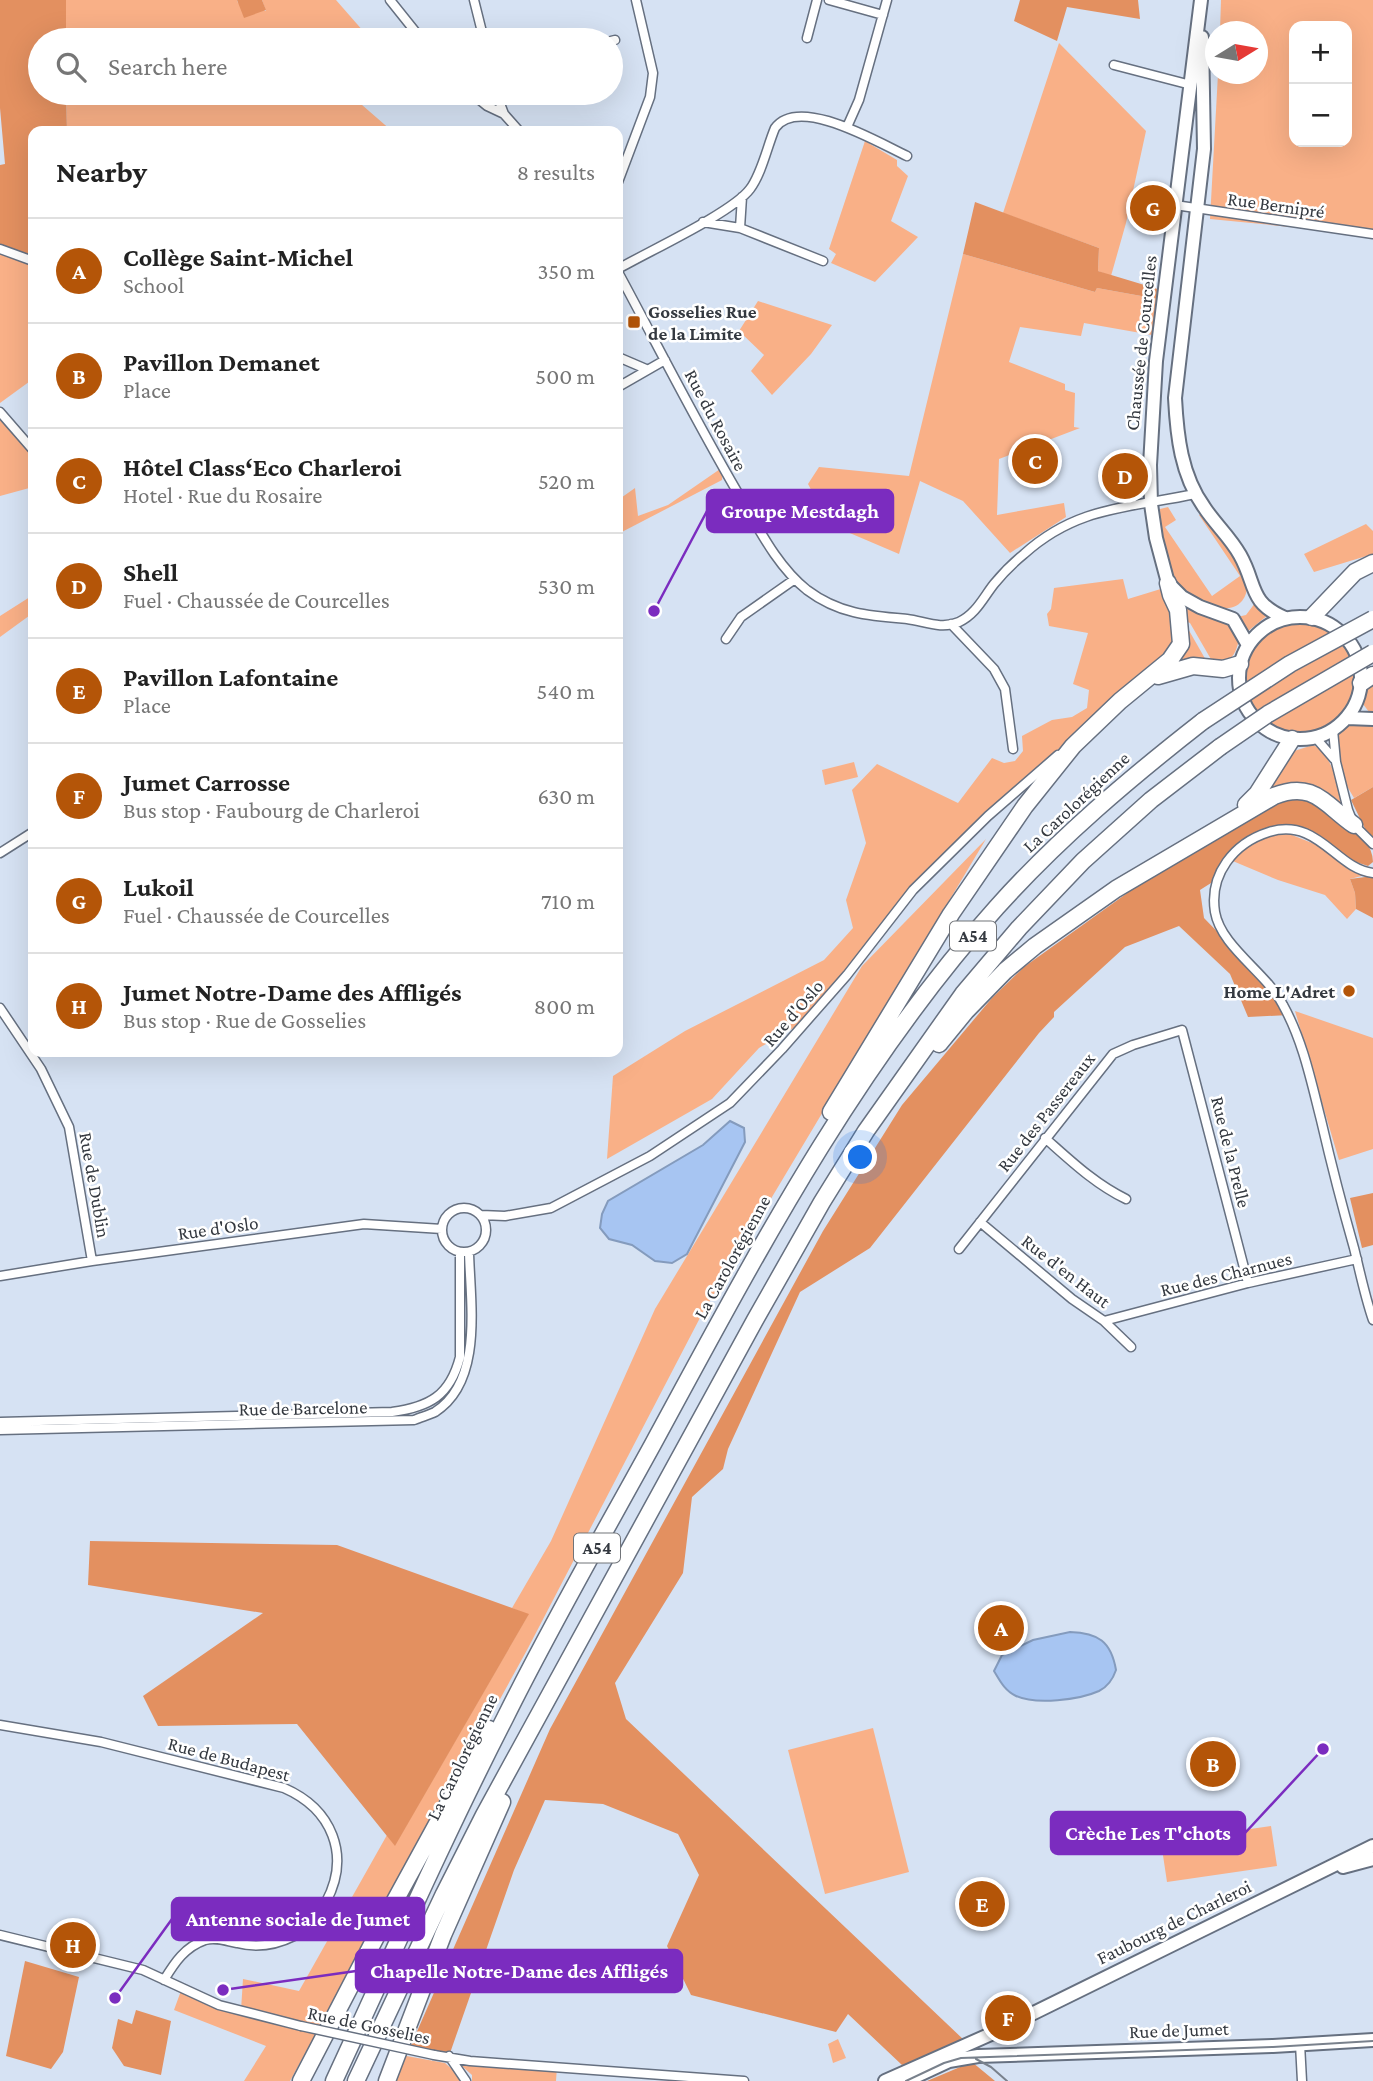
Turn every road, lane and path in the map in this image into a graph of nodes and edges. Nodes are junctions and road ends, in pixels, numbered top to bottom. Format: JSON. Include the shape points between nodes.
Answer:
{"nodes":[{"id":1,"x":390,"y":0,"type":"edge"},
{"id":2,"x":474,"y":0,"type":"edge"},
{"id":3,"x":636,"y":0,"type":"edge"},
{"id":4,"x":817,"y":0,"type":"edge"},
{"id":5,"x":829,"y":0,"type":"edge"},
{"id":6,"x":887,"y":0,"type":"edge"},
{"id":7,"x":1202,"y":0,"type":"edge"},
{"id":8,"x":883,"y":15,"type":"junction"},
{"id":9,"x":412,"y":28,"type":"edge"},
{"id":10,"x":481,"y":28,"type":"edge"},
{"id":11,"x":807,"y":38,"type":"dead end"},
{"id":12,"x":1114,"y":65,"type":"dead end"},
{"id":13,"x":1197,"y":87,"type":"junction"},
{"id":14,"x":486,"y":105,"type":"edge"},
{"id":15,"x":500,"y":105,"type":"edge"},
{"id":16,"x":503,"y":114,"type":"junction"},
{"id":17,"x":514,"y":126,"type":"edge"},
{"id":18,"x":847,"y":127,"type":"junction"},
{"id":19,"x":907,"y":156,"type":"dead end"},
{"id":20,"x":623,"y":169,"type":"edge"},
{"id":21,"x":742,"y":197,"type":"junction"},
{"id":22,"x":1175,"y":205,"type":"junction"},
{"id":23,"x":1197,"y":209,"type":"junction"},
{"id":24,"x":703,"y":222,"type":"junction"},
{"id":25,"x":740,"y":228,"type":"junction"},
{"id":26,"x":1373,"y":234,"type":"edge"},
{"id":27,"x":0,"y":249,"type":"edge"},
{"id":28,"x":28,"y":259,"type":"edge"},
{"id":29,"x":823,"y":261,"type":"dead end"},
{"id":30,"x":623,"y":267,"type":"edge"},
{"id":31,"x":623,"y":280,"type":"edge"},
{"id":32,"x":623,"y":359,"type":"edge"},
{"id":33,"x":665,"y":360,"type":"junction"},
{"id":34,"x":646,"y":369,"type":"junction"},
{"id":35,"x":623,"y":384,"type":"edge"},
{"id":36,"x":0,"y":412,"type":"edge"},
{"id":37,"x":28,"y":444,"type":"edge"},
{"id":38,"x":1195,"y":494,"type":"junction"},
{"id":39,"x":1151,"y":503,"type":"junction"},
{"id":40,"x":1373,"y":564,"type":"edge"},
{"id":41,"x":795,"y":579,"type":"junction"},
{"id":42,"x":1168,"y":583,"type":"junction"},
{"id":43,"x":1312,"y":617,"type":"junction"},
{"id":44,"x":1286,"y":618,"type":"junction"},
{"id":45,"x":1373,"y":619,"type":"edge"},
{"id":46,"x":951,"y":624,"type":"junction"},
{"id":47,"x":726,"y":639,"type":"dead end"},
{"id":48,"x":1248,"y":645,"type":"junction"},
{"id":49,"x":1373,"y":653,"type":"edge"},
{"id":50,"x":1240,"y":664,"type":"junction"},
{"id":51,"x":1149,"y":679,"type":"junction"},
{"id":52,"x":1364,"y":686,"type":"edge"},
{"id":53,"x":1373,"y":717,"type":"edge"},
{"id":54,"x":1347,"y":718,"type":"junction"},
{"id":55,"x":1333,"y":730,"type":"junction"},
{"id":56,"x":1315,"y":737,"type":"junction"},
{"id":57,"x":1292,"y":739,"type":"junction"},
{"id":58,"x":1073,"y":746,"type":"junction"},
{"id":59,"x":1013,"y":749,"type":"dead end"},
{"id":60,"x":1336,"y":762,"type":"junction"},
{"id":61,"x":1232,"y":818,"type":"junction"},
{"id":62,"x":1354,"y":825,"type":"junction"},
{"id":63,"x":28,"y":835,"type":"edge"},
{"id":64,"x":1373,"y":844,"type":"edge"},
{"id":65,"x":0,"y":853,"type":"edge"},
{"id":66,"x":1373,"y":873,"type":"edge"},
{"id":67,"x":0,"y":1007,"type":"edge"},
{"id":68,"x":1182,"y":1030,"type":"joint"},
{"id":69,"x":28,"y":1049,"type":"edge"},
{"id":70,"x":33,"y":1057,"type":"edge"},
{"id":71,"x":914,"y":1062,"type":"junction"},
{"id":72,"x":1045,"y":1139,"type":"junction"},
{"id":73,"x":791,"y":1195,"type":"junction"},
{"id":74,"x":1126,"y":1199,"type":"dead end"},
{"id":75,"x":481,"y":1215,"type":"junction"},
{"id":76,"x":980,"y":1222,"type":"junction"},
{"id":77,"x":442,"y":1229,"type":"junction"},
{"id":78,"x":959,"y":1249,"type":"dead end"},
{"id":79,"x":464,"y":1252,"type":"junction"},
{"id":80,"x":1356,"y":1259,"type":"junction"},
{"id":81,"x":92,"y":1261,"type":"junction"},
{"id":82,"x":0,"y":1276,"type":"edge"},
{"id":83,"x":1248,"y":1283,"type":"junction"},
{"id":84,"x":1373,"y":1320,"type":"edge"},
{"id":85,"x":1104,"y":1321,"type":"junction"},
{"id":86,"x":1131,"y":1347,"type":"dead end"},
{"id":87,"x":0,"y":1422,"type":"edge"},
{"id":88,"x":0,"y":1430,"type":"edge"},
{"id":89,"x":507,"y":1714,"type":"junction"},
{"id":90,"x":0,"y":1725,"type":"edge"},
{"id":91,"x":514,"y":1760,"type":"junction"},
{"id":92,"x":1373,"y":1846,"type":"edge"},
{"id":93,"x":1373,"y":1859,"type":"edge"},
{"id":94,"x":0,"y":1935,"type":"edge"},
{"id":95,"x":164,"y":1980,"type":"junction"},
{"id":96,"x":1065,"y":2001,"type":"junction"},
{"id":97,"x":1373,"y":2040,"type":"edge"},
{"id":98,"x":1300,"y":2044,"type":"junction"},
{"id":99,"x":989,"y":2047,"type":"junction"},
{"id":100,"x":449,"y":2056,"type":"junction"},
{"id":101,"x":912,"y":2077,"type":"edge"},
{"id":102,"x":301,"y":2081,"type":"edge"},
{"id":103,"x":334,"y":2081,"type":"edge"},
{"id":104,"x":356,"y":2081,"type":"edge"},
{"id":105,"x":387,"y":2081,"type":"edge"},
{"id":106,"x":466,"y":2081,"type":"edge"},
{"id":107,"x":744,"y":2081,"type":"edge"},
{"id":108,"x":885,"y":2081,"type":"edge"},
{"id":109,"x":1302,"y":2081,"type":"edge"}],
"edges":[{"from":1,"to":9,"type":"street"},
{"from":2,"to":10,"type":"street"},
{"from":3,"to":20,"type":"street","via":[[653,83]]},
{"from":4,"to":11,"type":"street"},
{"from":5,"to":8,"type":"street"},
{"from":6,"to":8,"type":"street"},
{"from":7,"to":13,"type":"main road","name":"Chaussée de Courcelles"},
{"from":8,"to":18,"type":"street"},
{"from":12,"to":13,"type":"street"},
{"from":13,"to":22,"type":"main road","name":"Chaussée de Courcelles"},
{"from":13,"to":23,"type":"main road","name":"Chaussée de Courcelles","via":[[1204,149]]},
{"from":14,"to":16,"type":"street"},
{"from":15,"to":16,"type":"street"},
{"from":16,"to":17,"type":"street"},
{"from":18,"to":19,"type":"street"},
{"from":18,"to":21,"type":"street","via":[[796,116],[779,123],[751,188]]},
{"from":21,"to":24,"type":"street"},
{"from":21,"to":25,"type":"street"},
{"from":22,"to":23,"type":"street","name":"Rue Bernipré"},
{"from":22,"to":39,"type":"main road","name":"Chaussée de Courcelles","via":[[1156,361]]},
{"from":23,"to":26,"type":"street","name":"Rue Bernipré"},
{"from":23,"to":38,"type":"main road","name":"Chaussée de Courcelles","via":[[1175,398],[1176,434]]},
{"from":24,"to":25,"type":"street"},
{"from":24,"to":30,"type":"street"},
{"from":25,"to":29,"type":"street"},
{"from":27,"to":28,"type":"street"},
{"from":31,"to":33,"type":"street","name":"Rue du Rosaire"},
{"from":32,"to":34,"type":"street"},
{"from":33,"to":34,"type":"street"},
{"from":33,"to":41,"type":"street","name":"Rue du Rosaire","via":[[728,477]]},
{"from":34,"to":35,"type":"street"},
{"from":36,"to":37,"type":"street"},
{"from":38,"to":39,"type":"street"},
{"from":38,"to":44,"type":"main road","name":"Chaussée de Courcelles","via":[[1229,536],[1265,608]]},
{"from":39,"to":42,"type":"main road","name":"Chaussée de Courcelles"},
{"from":39,"to":46,"type":"street","via":[[1081,517],[1060,526],[1005,571],[969,616]]},
{"from":40,"to":43,"type":"highway","via":[[1355,572]]},
{"from":41,"to":46,"type":"street","name":"Rue du Rosaire","via":[[823,599],[864,616]]},
{"from":41,"to":47,"type":"street","via":[[741,617]]},
{"from":42,"to":48,"type":"main road","via":[[1200,607],[1233,619]]},
{"from":42,"to":51,"type":"highway","via":[[1178,610],[1181,644]]},
{"from":43,"to":44,"type":"main road"},
{"from":43,"to":52,"type":"main road","via":[[1343,635],[1358,660]]},
{"from":44,"to":48,"type":"main road","via":[[1269,625]]},
{"from":45,"to":73,"type":"highway","name":"La Carolorégienne","number":"A54","bridge":true,"via":[[1290,664],[1203,721],[1063,839],[997,907],[937,980],[884,1051]]},
{"from":46,"to":59,"type":"street","via":[[994,669],[1005,689]]},
{"from":48,"to":50,"type":"main road"},
{"from":49,"to":71,"type":"highway","number":"A54","bridge":true,"via":[[1278,708],[1151,800],[1083,861],[1019,928]]},
{"from":50,"to":51,"type":"highway","via":[[1193,666]]},
{"from":50,"to":57,"type":"main road","via":[[1239,686],[1250,712],[1262,725]]},
{"from":51,"to":58,"type":"highway"},
{"from":52,"to":53,"type":"main road"},
{"from":52,"to":54,"type":"main road"},
{"from":53,"to":54,"type":"main road"},
{"from":54,"to":55,"type":"main road"},
{"from":55,"to":56,"type":"main road"},
{"from":55,"to":60,"type":"street"},
{"from":56,"to":57,"type":"main road"},
{"from":56,"to":60,"type":"street"},
{"from":57,"to":61,"type":"highway","via":[[1257,794]]},
{"from":58,"to":73,"type":"highway","via":[[992,853],[939,934],[799,1166]]},
{"from":58,"to":75,"type":"street","name":"Rue d'Oslo","via":[[988,816],[914,890],[847,975],[730,1103],[650,1156],[551,1208]]},
{"from":60,"to":62,"type":"street"},
{"from":61,"to":62,"type":"highway","via":[[1273,796],[1298,790],[1321,797]]},
{"from":61,"to":71,"type":"highway","via":[[1116,889],[1035,946],[1005,971],[933,1051]]},
{"from":62,"to":64,"type":"street"},
{"from":63,"to":65,"type":"street"},
{"from":66,"to":80,"type":"street","via":[[1361,872],[1322,841],[1299,831],[1272,831],[1235,850],[1220,870],[1214,894],[1222,931],[1282,1001],[1304,1052]]},
{"from":67,"to":69,"type":"street","name":"Rue de Dublin"},
{"from":68,"to":72,"type":"street","name":"Rue des Passereaux","via":[[1113,1054]]},
{"from":68,"to":83,"type":"street","name":"Rue de la Prelle"},
{"from":70,"to":81,"type":"street","name":"Rue de Dublin","via":[[69,1127]]},
{"from":71,"to":91,"type":"highway","number":"A54","via":[[822,1202]]},
{"from":72,"to":74,"type":"street","via":[[1096,1182]]},
{"from":72,"to":76,"type":"street","name":"Rue des Passereaux"},
{"from":73,"to":89,"type":"highway","name":"La Carolorégienne","number":"A54"},
{"from":75,"to":77,"type":"street","via":[[468,1208],[453,1210]]},
{"from":75,"to":79,"type":"street","via":[[486,1237],[476,1250]]},
{"from":76,"to":78,"type":"street","name":"Rue des Passereaux"},
{"from":76,"to":85,"type":"street","name":"Rue d'en Haut"},
{"from":77,"to":79,"type":"street","via":[[447,1244]]},
{"from":77,"to":81,"type":"street","name":"Rue d'Oslo","via":[[364,1224]]},
{"from":79,"to":87,"type":"street","name":"Rue de Barcelone","via":[[460,1357],[456,1374],[429,1403],[392,1412]]},
{"from":79,"to":88,"type":"street","name":"Rue de Barcelone","via":[[470,1360],[453,1396],[414,1420]]},
{"from":80,"to":83,"type":"street","name":"Rue des Charnues"},
{"from":80,"to":84,"type":"street"},
{"from":81,"to":82,"type":"street","name":"Rue d'Oslo"},
{"from":83,"to":85,"type":"street","name":"Rue des Charnues"},
{"from":85,"to":86,"type":"street","name":"Rue d'en Haut"},
{"from":89,"to":102,"type":"highway","via":[[487,1730]]},
{"from":89,"to":103,"type":"highway","name":"La Carolorégienne","number":"A54"},
{"from":90,"to":95,"type":"street","name":"Rue de Budapest","via":[[101,1742],[284,1788],[302,1796],[329,1826],[337,1847],[337,1869],[332,1890],[309,1926],[269,1945],[216,1938],[204,1941],[179,1955]]},
{"from":91,"to":104,"type":"highway","number":"A54","via":[[444,1894]]},
{"from":91,"to":105,"type":"highway","via":[[510,1786],[443,1935]]},
{"from":92,"to":96,"type":"main road","name":"Faubourg de Charleroi"},
{"from":93,"to":96,"type":"main road","via":[[1349,1865]]},
{"from":94,"to":95,"type":"street","name":"Rue de Gosselies","via":[[143,1970]]},
{"from":95,"to":100,"type":"street","name":"Rue de Gosselies","bridge":true,"via":[[219,2005]]},
{"from":96,"to":99,"type":"main road","name":"Faubourg de Charleroi"},
{"from":97,"to":98,"type":"main road","name":"Rue de Jumet"},
{"from":98,"to":99,"type":"main road","name":"Rue de Jumet"},
{"from":98,"to":109,"type":"street"},
{"from":99,"to":101,"type":"main road"},
{"from":99,"to":101,"type":"main road"},
{"from":100,"to":106,"type":"street"},
{"from":100,"to":107,"type":"street","name":"Rue de Gosselies"},
{"from":101,"to":108,"type":"main road"}]}
